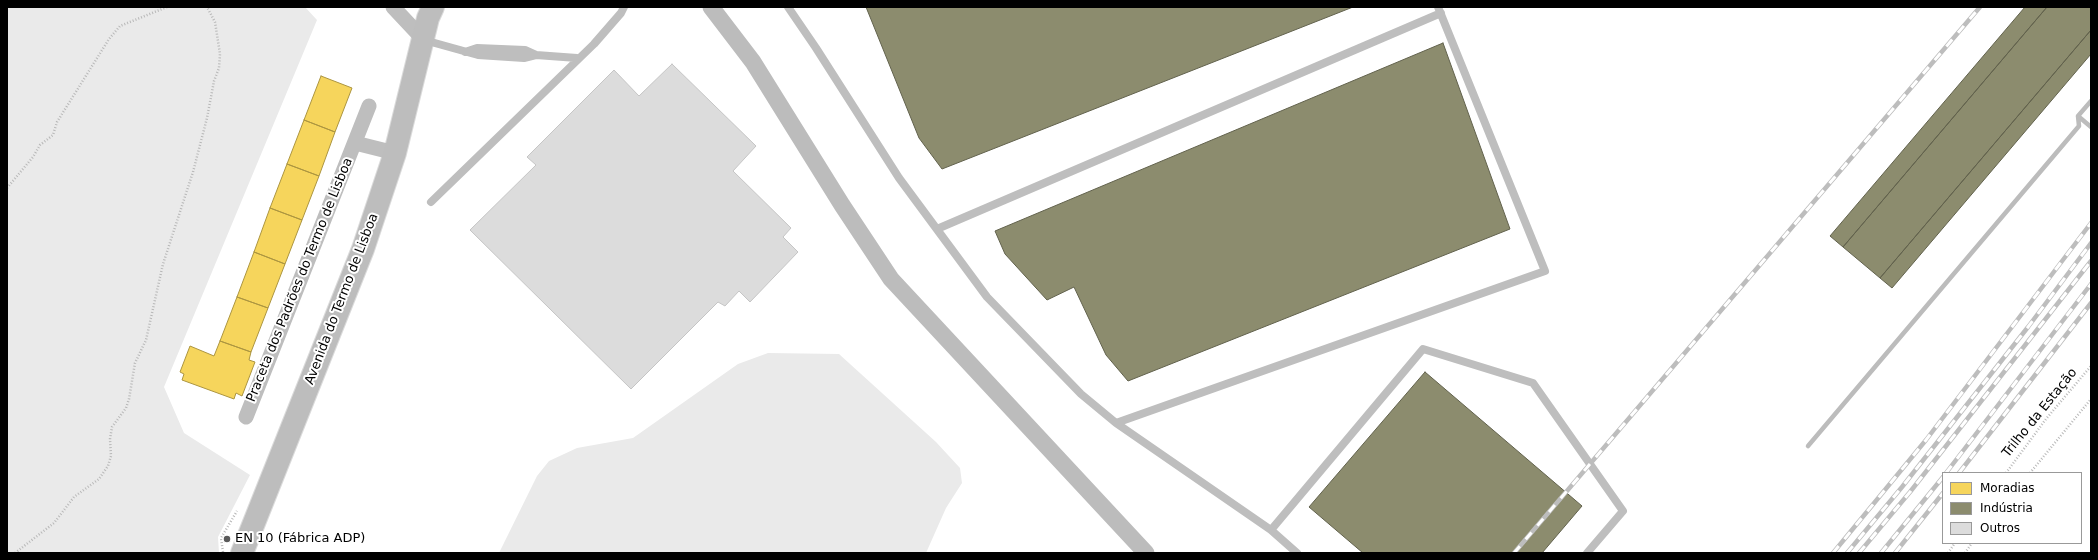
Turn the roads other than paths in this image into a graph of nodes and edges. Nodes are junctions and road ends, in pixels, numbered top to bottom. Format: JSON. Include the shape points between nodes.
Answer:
{"nodes":[{"id":1,"x":393,"y":7,"type":"edge"},
{"id":2,"x":419,"y":7,"type":"edge"},
{"id":3,"x":433,"y":7,"type":"edge"},
{"id":4,"x":624,"y":7,"type":"edge"},
{"id":5,"x":788,"y":7,"type":"edge"},
{"id":6,"x":1440,"y":10,"type":"edge"},
{"id":7,"x":423,"y":39,"type":"junction"},
{"id":8,"x":577,"y":58,"type":"junction"},
{"id":9,"x":369,"y":106,"type":"dead end"},
{"id":10,"x":355,"y":143,"type":"junction"},
{"id":11,"x":395,"y":153,"type":"junction"},
{"id":12,"x":431,"y":202,"type":"dead end"},
{"id":13,"x":937,"y":228,"type":"junction"},
{"id":14,"x":246,"y":417,"type":"dead end"},
{"id":15,"x":1116,"y":422,"type":"junction"},
{"id":16,"x":1271,"y":530,"type":"junction"},
{"id":17,"x":242,"y":553,"type":"edge"},
{"id":18,"x":1296,"y":553,"type":"edge"},
{"id":19,"x":1587,"y":553,"type":"edge"}],
"edges":[{"from":1,"to":7,"type":"street"},
{"from":2,"to":7,"type":"main road","name":"Avenida do Termo de Lisboa"},
{"from":3,"to":7,"type":"main road","name":"Avenida do Termo de Lisboa"},
{"from":4,"to":8,"type":"lane","via":[[594,44]]},
{"from":5,"to":13,"type":"lane","via":[[899,178]]},
{"from":6,"to":13,"type":"lane"},
{"from":6,"to":15,"type":"lane","via":[[1545,271]]},
{"from":7,"to":8,"type":"lane","via":[[478,55]]},
{"from":7,"to":11,"type":"main road","name":"Avenida do Termo de Lisboa"},
{"from":8,"to":12,"type":"lane"},
{"from":9,"to":10,"type":"street","name":"Praceta dos Padrões do Termo de Lisboa"},
{"from":10,"to":11,"type":"street","name":"Praceta dos Padrões do Termo de Lisboa"},
{"from":10,"to":14,"type":"street","name":"Praceta dos Padrões do Termo de Lisboa"},
{"from":11,"to":17,"type":"main road","name":"Avenida do Termo de Lisboa","via":[[363,249]]},
{"from":13,"to":15,"type":"lane","via":[[987,297],[1081,394]]},
{"from":15,"to":16,"type":"lane"},
{"from":16,"to":18,"type":"lane"},
{"from":16,"to":19,"type":"lane","via":[[1423,349],[1533,383],[1623,511]]}]}
